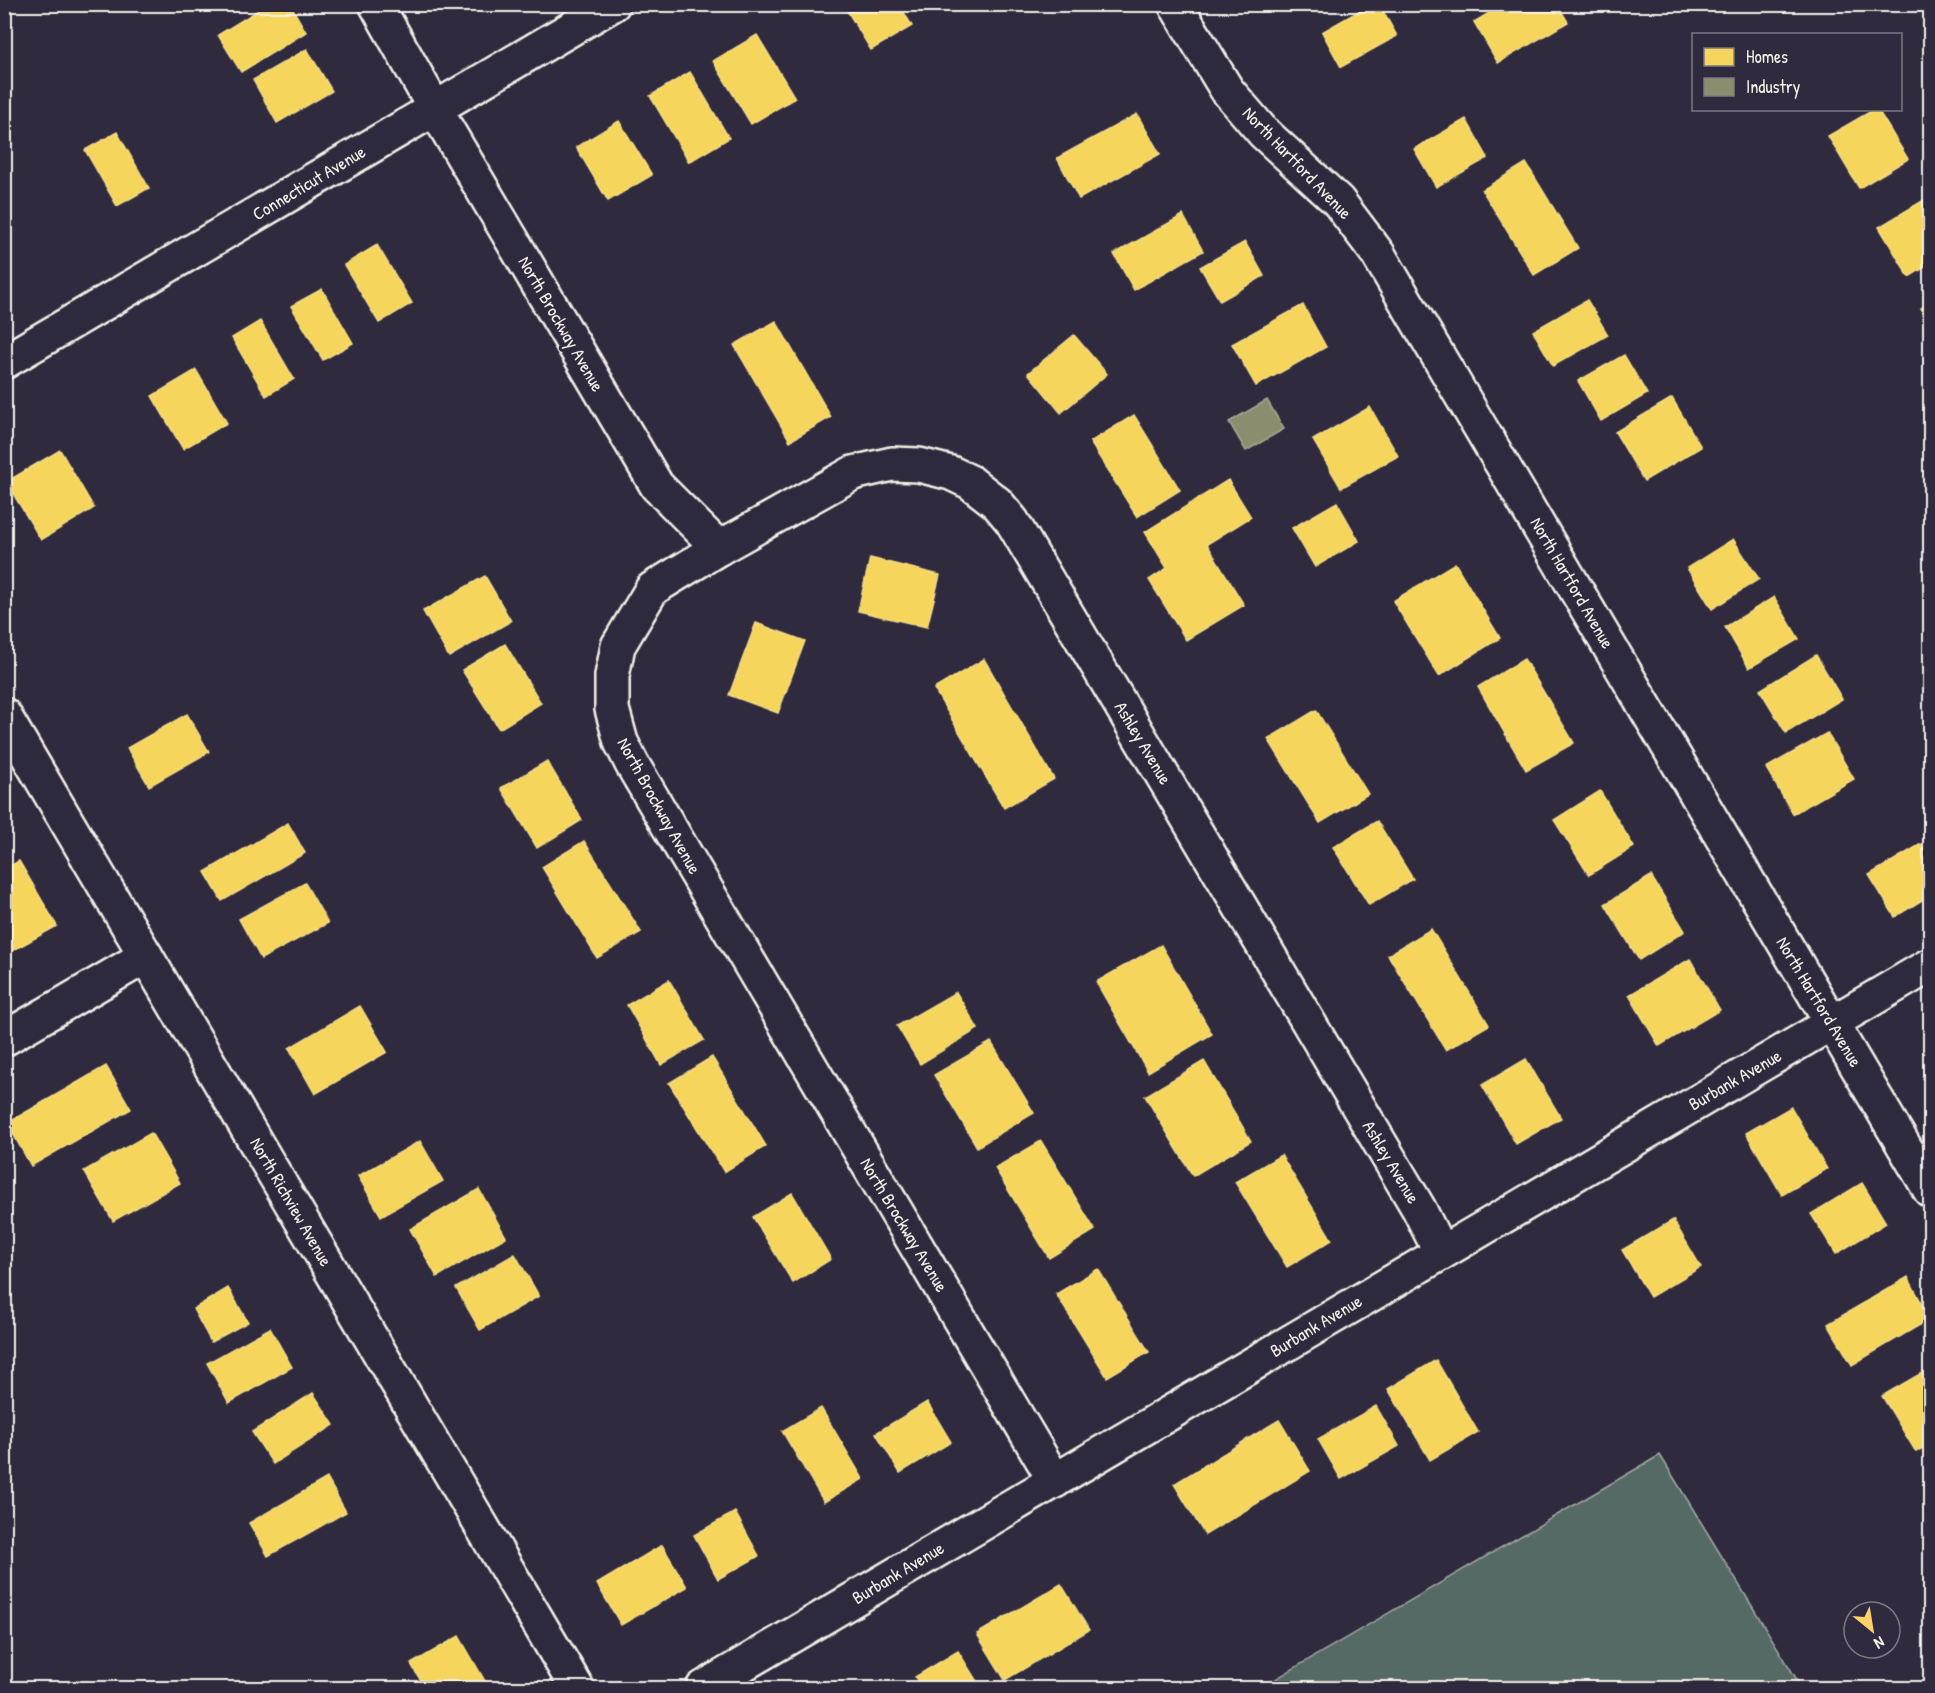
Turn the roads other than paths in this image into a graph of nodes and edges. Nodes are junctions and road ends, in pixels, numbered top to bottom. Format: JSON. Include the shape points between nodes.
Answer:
{"nodes":[{"id":1,"x":376,"y":4,"type":"edge"},
{"id":2,"x":613,"y":4,"type":"edge"},
{"id":3,"x":1175,"y":4,"type":"edge"},
{"id":4,"x":435,"y":109,"type":"junction"},
{"id":5,"x":4,"y":362,"type":"edge"},
{"id":6,"x":720,"y":548,"type":"junction"},
{"id":7,"x":4,"y":715,"type":"edge"},
{"id":8,"x":146,"y":956,"type":"junction"},
{"id":9,"x":1930,"y":965,"type":"edge"},
{"id":10,"x":1831,"y":1023,"type":"junction"},
{"id":11,"x":4,"y":1039,"type":"edge"},
{"id":12,"x":1930,"y":1190,"type":"edge"},
{"id":13,"x":1441,"y":1253,"type":"junction"},
{"id":14,"x":1055,"y":1481,"type":"junction"},
{"id":15,"x":577,"y":1689,"type":"edge"},
{"id":16,"x":703,"y":1689,"type":"edge"}],
"edges":[{"from":1,"to":4,"type":"street","name":"North Brockway Avenue"},
{"from":2,"to":4,"type":"street","name":"Connecticut Avenue"},
{"from":3,"to":10,"type":"street","name":"North Hartford Avenue","via":[[1227,90],[1263,132],[1338,201],[1378,254]]},
{"from":4,"to":5,"type":"street","name":"Connecticut Avenue"},
{"from":4,"to":6,"type":"street","name":"North Brockway Avenue","via":[[657,486]]},
{"from":6,"to":13,"type":"street","name":"Ashley Avenue","via":[[853,472],[892,464],[919,465],[951,473],[997,503],[1012,521],[1419,1209]]},
{"from":6,"to":14,"type":"street","name":"North Brockway Avenue","via":[[652,589],[618,646],[612,676],[612,710],[621,742]]},
{"from":7,"to":8,"type":"street","name":"North Richview Avenue"},
{"from":8,"to":11,"type":"street"},
{"from":8,"to":15,"type":"street","name":"North Richview Avenue"},
{"from":9,"to":10,"type":"street","name":"Burbank Avenue"},
{"from":10,"to":12,"type":"street","name":"North Hartford Avenue"},
{"from":10,"to":13,"type":"street","name":"Burbank Avenue"},
{"from":13,"to":14,"type":"street","name":"Burbank Avenue"},
{"from":14,"to":16,"type":"street","name":"Burbank Avenue"}]}
